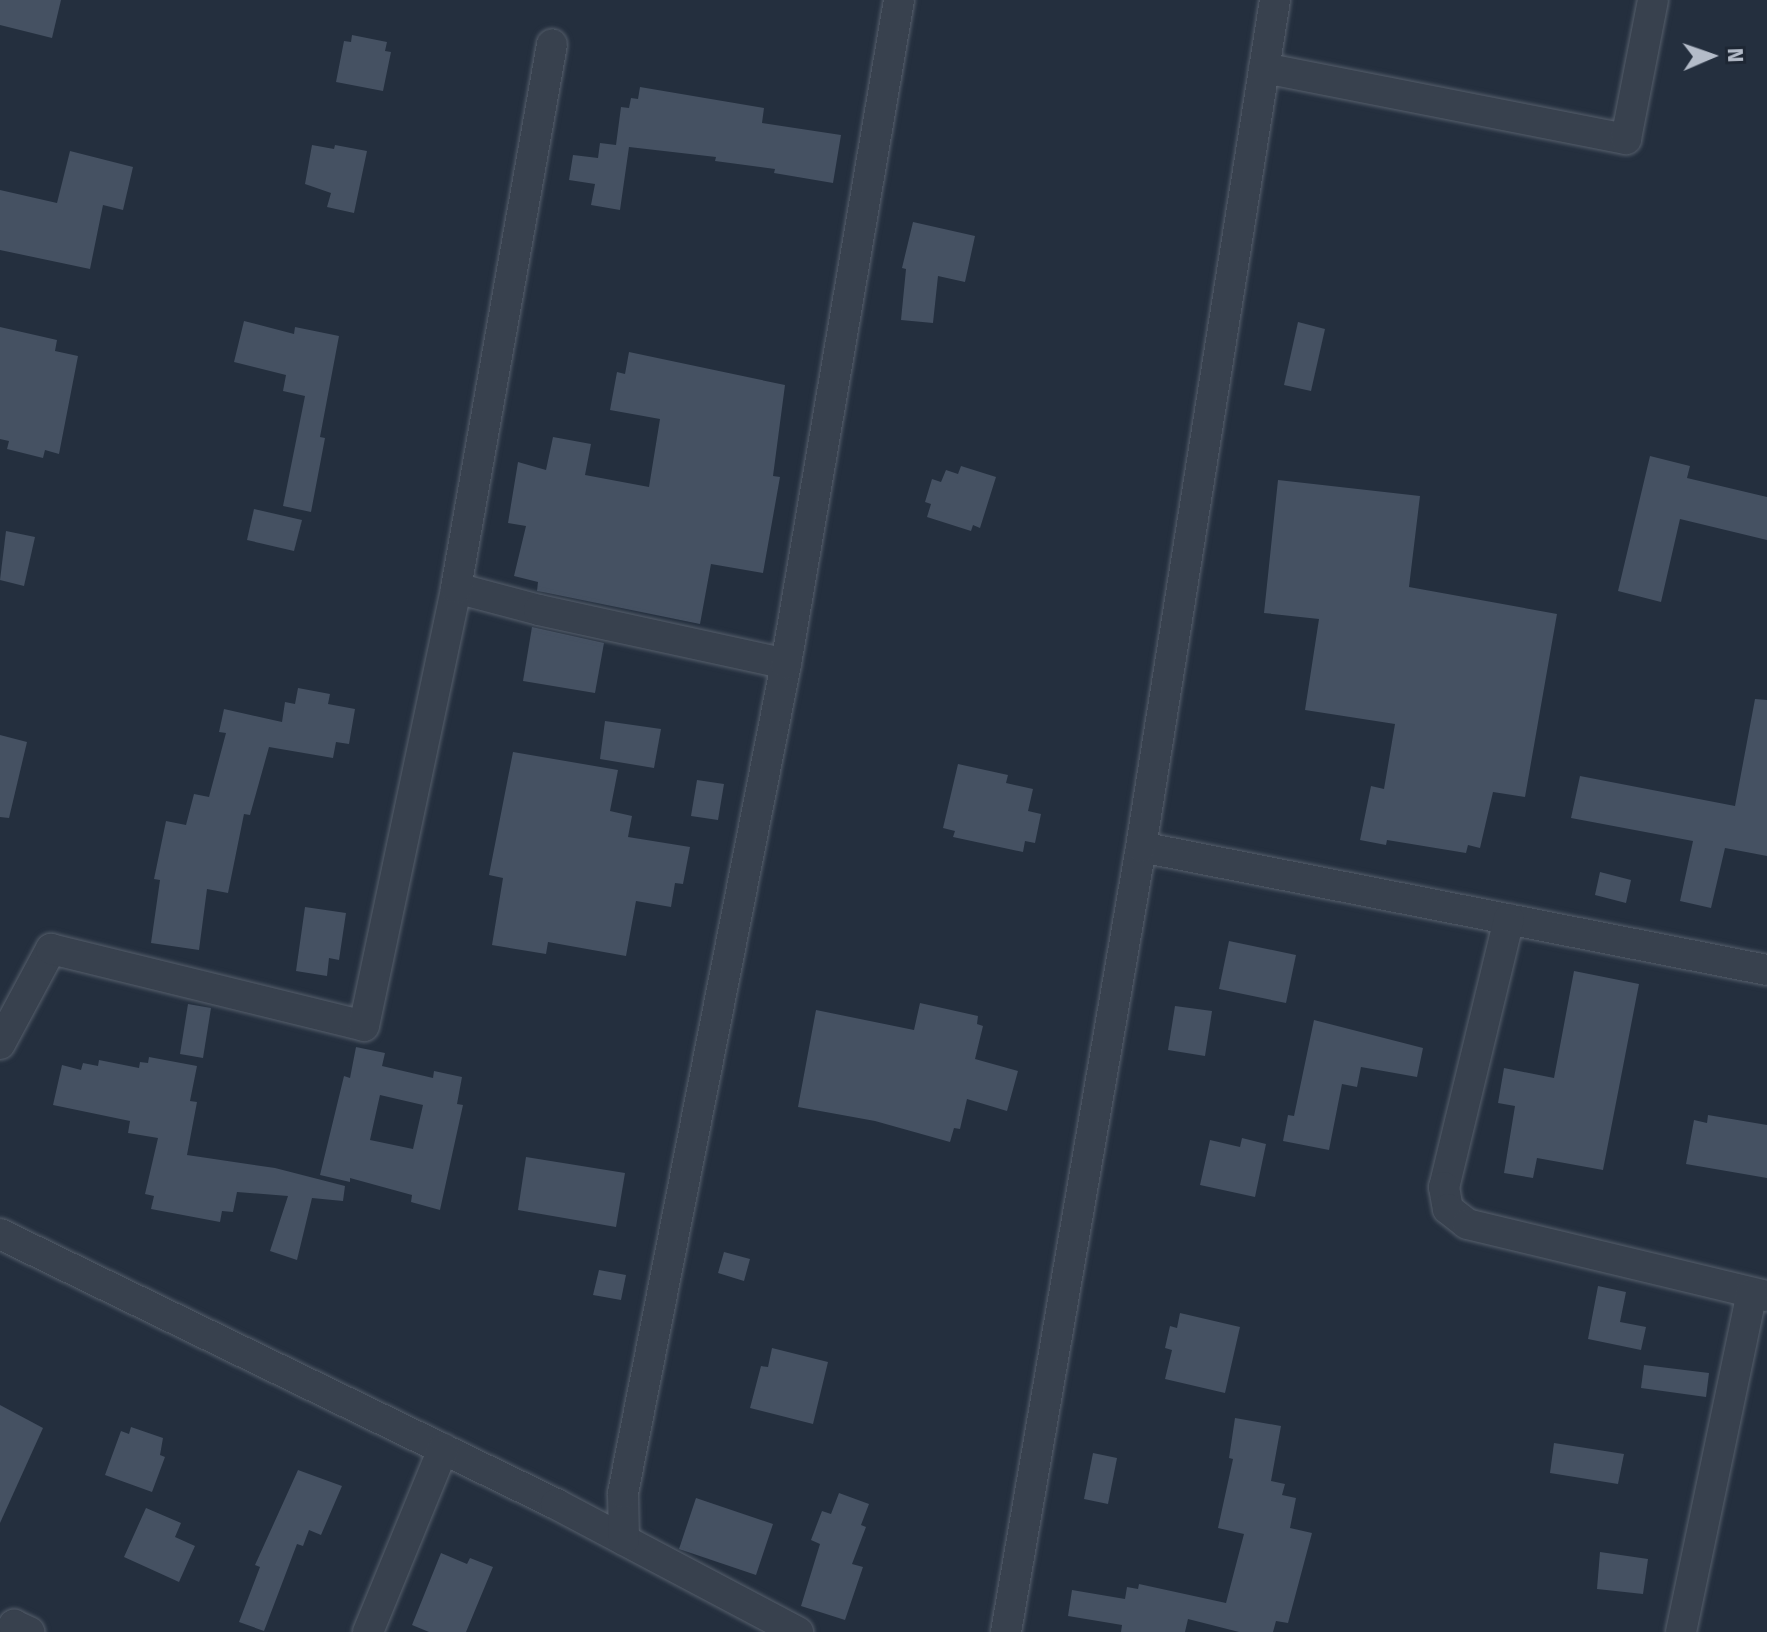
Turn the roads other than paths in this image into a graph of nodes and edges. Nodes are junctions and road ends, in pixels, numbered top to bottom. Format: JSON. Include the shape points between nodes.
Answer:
{"nodes":[{"id":1,"x":899,"y":0,"type":"edge"},
{"id":2,"x":1275,"y":0,"type":"edge"},
{"id":3,"x":1653,"y":0,"type":"edge"},
{"id":4,"x":552,"y":44,"type":"dead end"},
{"id":5,"x":1264,"y":68,"type":"junction"},
{"id":6,"x":456,"y":588,"type":"junction"},
{"id":7,"x":786,"y":664,"type":"junction"},
{"id":8,"x":1141,"y":847,"type":"junction"},
{"id":9,"x":1509,"y":919,"type":"junction"},
{"id":10,"x":1767,"y":970,"type":"edge"},
{"id":11,"x":0,"y":1044,"type":"edge"},
{"id":12,"x":0,"y":1234,"type":"edge"},
{"id":13,"x":1760,"y":1294,"type":"edge"},
{"id":14,"x":443,"y":1449,"type":"junction"},
{"id":15,"x":624,"y":1540,"type":"junction"},
{"id":16,"x":11,"y":1632,"type":"edge"},
{"id":17,"x":29,"y":1632,"type":"edge"},
{"id":18,"x":368,"y":1632,"type":"edge"},
{"id":19,"x":798,"y":1632,"type":"edge"},
{"id":20,"x":1006,"y":1632,"type":"edge"},
{"id":21,"x":1681,"y":1632,"type":"edge"}],
"edges":[{"from":1,"to":7,"type":"street"},
{"from":2,"to":5,"type":"street"},
{"from":3,"to":5,"type":"street","via":[[1626,139]]},
{"from":4,"to":6,"type":"street"},
{"from":5,"to":8,"type":"street"},
{"from":6,"to":7,"type":"street"},
{"from":6,"to":11,"type":"street","via":[[364,1026],[51,949]]},
{"from":7,"to":15,"type":"street","via":[[623,1493]]},
{"from":8,"to":9,"type":"street"},
{"from":8,"to":20,"type":"street"},
{"from":9,"to":10,"type":"street"},
{"from":9,"to":13,"type":"street","via":[[1444,1187],[1448,1209],[1467,1224]]},
{"from":12,"to":14,"type":"street"},
{"from":13,"to":21,"type":"street"},
{"from":14,"to":15,"type":"street"},
{"from":14,"to":18,"type":"street"},
{"from":15,"to":19,"type":"street"},
{"from":16,"to":17,"type":"street","via":[[14,1625]]}]}
